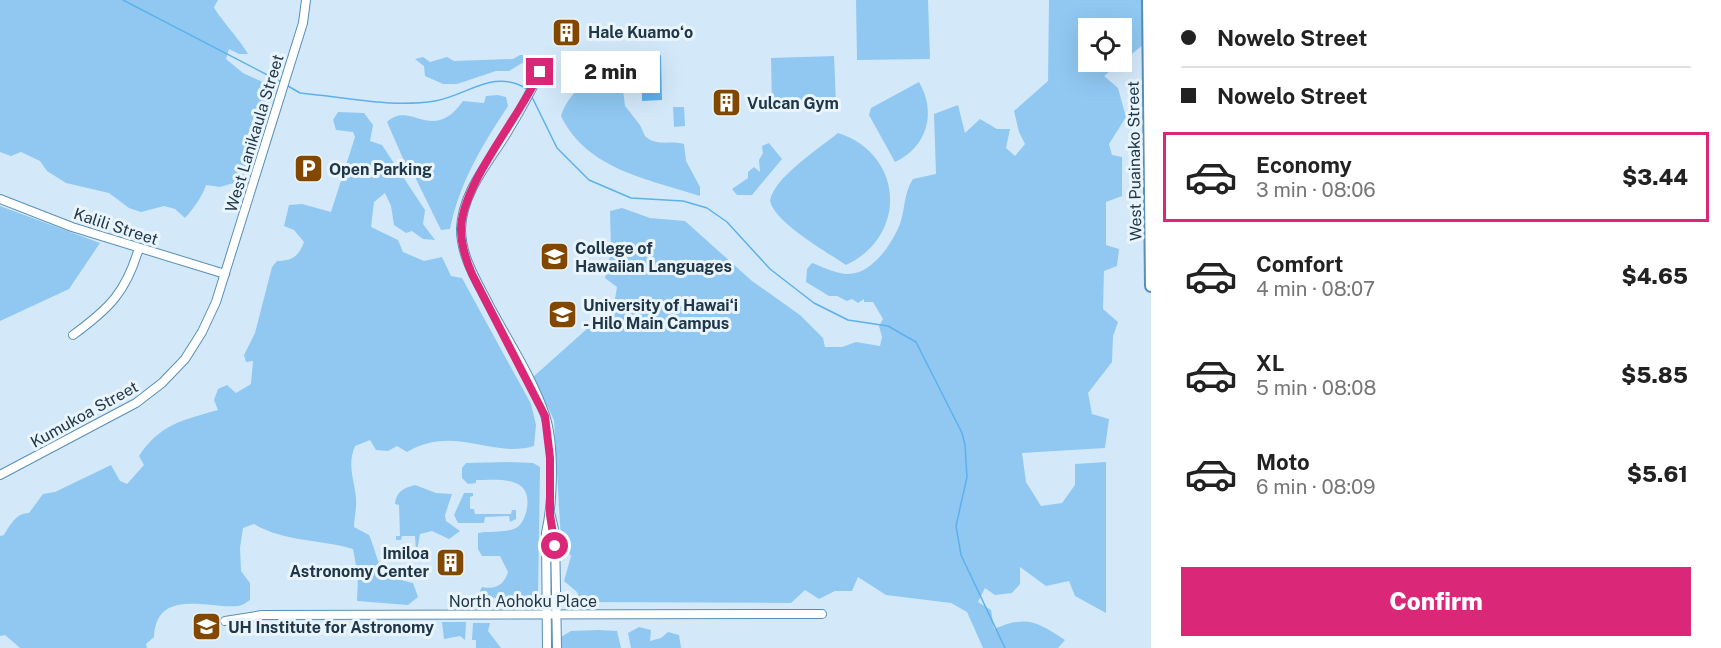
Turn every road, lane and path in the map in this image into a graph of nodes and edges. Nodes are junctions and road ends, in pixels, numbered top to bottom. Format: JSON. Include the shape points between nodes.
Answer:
{"nodes":[{"id":1,"x":306,"y":0,"type":"edge"},
{"id":2,"x":1148,"y":0,"type":"edge"},
{"id":3,"x":1149,"y":57,"type":"edge"},
{"id":4,"x":544,"y":62,"type":"dead end"},
{"id":5,"x":1150,"y":163,"type":"edge"},
{"id":6,"x":0,"y":199,"type":"edge"},
{"id":7,"x":139,"y":248,"type":"junction"},
{"id":8,"x":225,"y":274,"type":"junction"},
{"id":9,"x":1151,"y":286,"type":"edge"},
{"id":10,"x":73,"y":335,"type":"dead end"},
{"id":11,"x":0,"y":475,"type":"edge"},
{"id":12,"x":822,"y":614,"type":"dead end"},
{"id":13,"x":551,"y":615,"type":"junction"},
{"id":14,"x":225,"y":621,"type":"dead end"},
{"id":15,"x":547,"y":648,"type":"edge"},
{"id":16,"x":556,"y":648,"type":"edge"}],
"edges":[{"from":1,"to":8,"type":"street","name":"West Lanikaula Street","via":[[303,23]]},
{"from":2,"to":3,"type":"highway","name":"West Puainako Street"},
{"from":3,"to":5,"type":"highway","name":"West Puainako Street"},
{"from":4,"to":13,"type":"street","via":[[473,186],[465,206],[462,232],[472,274],[545,416],[550,458],[550,515],[546,533]]},
{"from":5,"to":9,"type":"highway","name":"West Puainako Street"},
{"from":6,"to":7,"type":"street","name":"Kalili Street"},
{"from":7,"to":8,"type":"street","name":"Kalili Street"},
{"from":7,"to":10,"type":"street","via":[[124,288],[105,312]]},
{"from":8,"to":11,"type":"street","name":"Kumukoa Street","via":[[202,332],[162,383],[136,403]]},
{"from":12,"to":13,"type":"street","name":"North Aohoku Place"},
{"from":13,"to":14,"type":"street","name":"North Aohoku Place","via":[[262,615]]},
{"from":13,"to":15,"type":"street"},
{"from":13,"to":16,"type":"street"}]}
